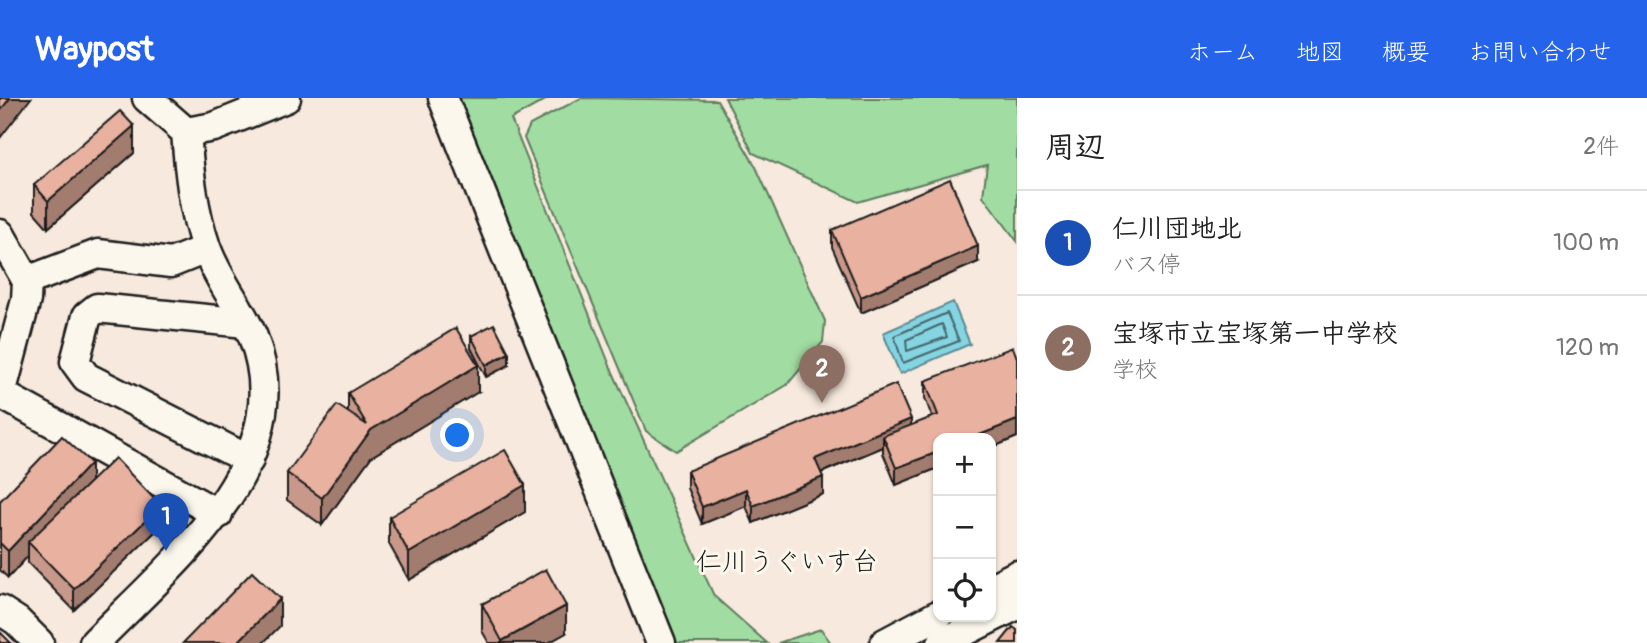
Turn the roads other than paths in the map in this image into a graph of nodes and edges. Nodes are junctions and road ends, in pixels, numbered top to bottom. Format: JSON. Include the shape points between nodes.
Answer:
{"nodes":[{"id":1,"x":147,"y":98,"type":"edge"},
{"id":2,"x":286,"y":98,"type":"edge"},
{"id":3,"x":443,"y":98,"type":"edge"},
{"id":4,"x":186,"y":132,"type":"junction"},
{"id":5,"x":0,"y":234,"type":"edge"},
{"id":6,"x":206,"y":249,"type":"junction"},
{"id":7,"x":27,"y":281,"type":"junction"},
{"id":8,"x":246,"y":323,"type":"junction"},
{"id":9,"x":1,"y":395,"type":"edge"},
{"id":10,"x":249,"y":460,"type":"junction"},
{"id":11,"x":218,"y":514,"type":"junction"},
{"id":12,"x":1017,"y":575,"type":"edge"},
{"id":13,"x":996,"y":586,"type":"edge"},
{"id":14,"x":1016,"y":607,"type":"edge"},
{"id":15,"x":0,"y":610,"type":"edge"},
{"id":16,"x":933,"y":618,"type":"edge"},
{"id":17,"x":38,"y":643,"type":"edge"},
{"id":18,"x":94,"y":643,"type":"edge"},
{"id":19,"x":661,"y":643,"type":"edge"},
{"id":20,"x":885,"y":643,"type":"edge"},
{"id":21,"x":942,"y":643,"type":"edge"}],
"edges":[{"from":1,"to":4,"type":"street"},
{"from":2,"to":4,"type":"street","via":[[214,127]]},
{"from":3,"to":19,"type":"street"},
{"from":4,"to":6,"type":"street","via":[[191,190]]},
{"from":5,"to":7,"type":"street"},
{"from":6,"to":7,"type":"street","via":[[171,263],[98,254]]},
{"from":6,"to":8,"type":"street"},
{"from":7,"to":9,"type":"street"},
{"from":8,"to":10,"type":"street","via":[[262,372],[261,417]]},
{"from":8,"to":10,"type":"street","via":[[97,308],[87,316],[75,362],[86,377]]},
{"from":9,"to":11,"type":"street"},
{"from":10,"to":11,"type":"street"},
{"from":11,"to":18,"type":"street"},
{"from":12,"to":13,"type":"street"},
{"from":14,"to":21,"type":"street"},
{"from":15,"to":17,"type":"street"},
{"from":16,"to":20,"type":"street"}]}
